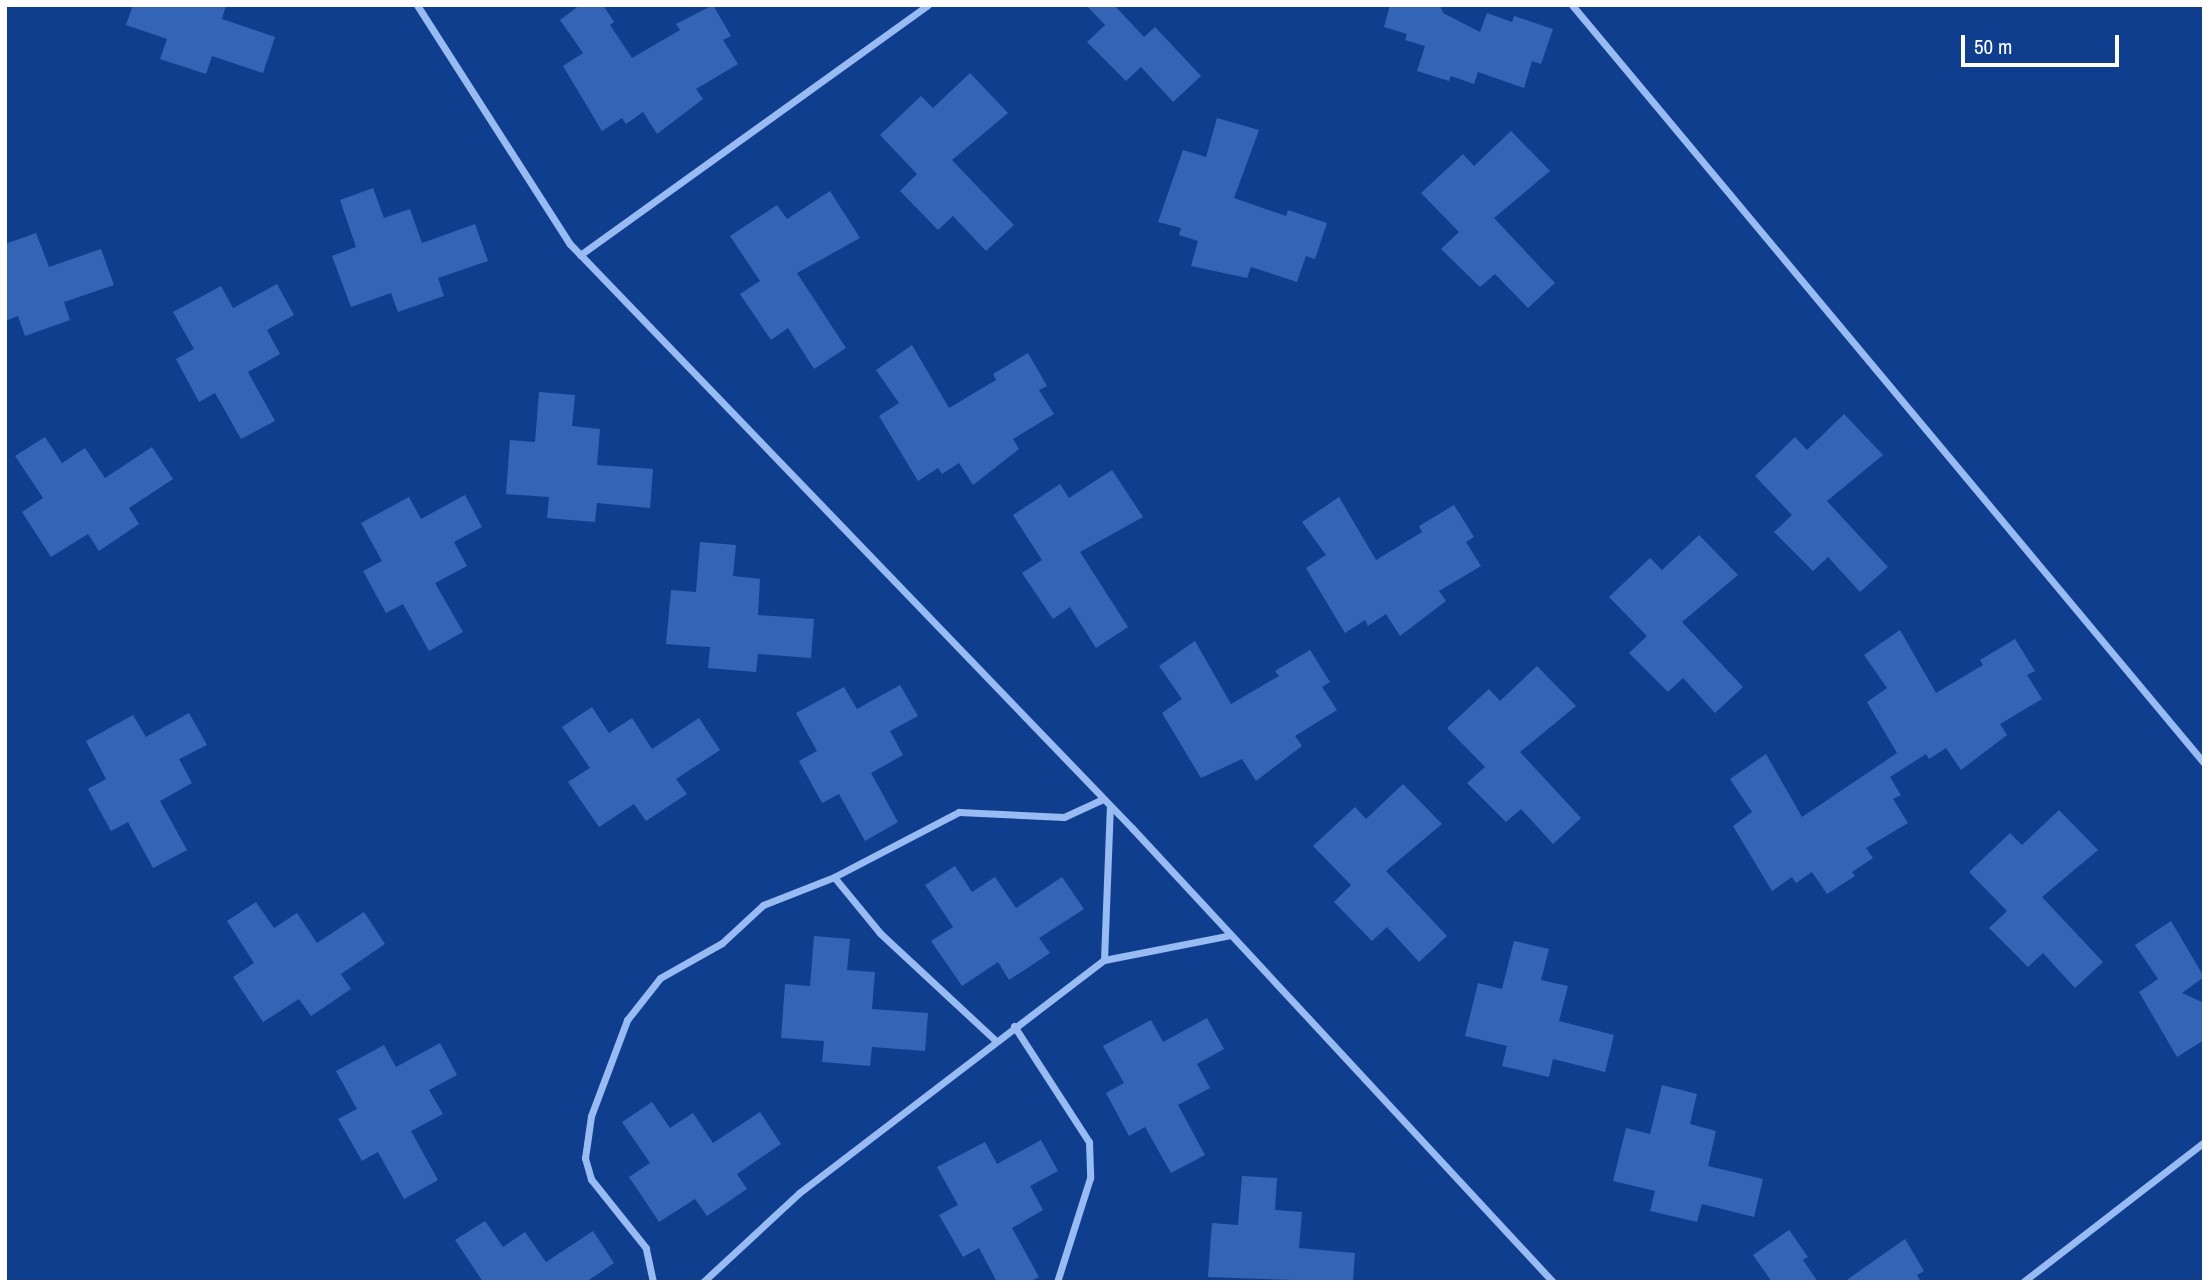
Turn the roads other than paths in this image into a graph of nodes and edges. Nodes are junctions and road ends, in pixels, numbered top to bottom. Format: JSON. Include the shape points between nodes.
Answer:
{"nodes":[{"id":1,"x":417,"y":5,"type":"edge"},
{"id":2,"x":928,"y":5,"type":"edge"},
{"id":3,"x":1573,"y":5,"type":"edge"},
{"id":4,"x":580,"y":255,"type":"junction"},
{"id":5,"x":2204,"y":763,"type":"edge"},
{"id":6,"x":1103,"y":799,"type":"junction"},
{"id":7,"x":1110,"y":806,"type":"junction"},
{"id":8,"x":834,"y":877,"type":"junction"},
{"id":9,"x":1230,"y":935,"type":"junction"},
{"id":10,"x":1104,"y":960,"type":"junction"},
{"id":11,"x":1014,"y":1026,"type":"junction"},
{"id":12,"x":995,"y":1040,"type":"junction"},
{"id":13,"x":2204,"y":1142,"type":"edge"},
{"id":14,"x":653,"y":1282,"type":"edge"},
{"id":15,"x":703,"y":1282,"type":"edge"},
{"id":16,"x":1058,"y":1282,"type":"edge"},
{"id":17,"x":1553,"y":1282,"type":"edge"},
{"id":18,"x":2023,"y":1282,"type":"edge"}],
"edges":[{"from":1,"to":4,"type":"street"},
{"from":2,"to":4,"type":"street"},
{"from":3,"to":5,"type":"street"},
{"from":4,"to":6,"type":"street"},
{"from":6,"to":7,"type":"street"},
{"from":6,"to":8,"type":"street","via":[[1064,817],[959,812]]},
{"from":7,"to":9,"type":"street"},
{"from":7,"to":10,"type":"street"},
{"from":8,"to":12,"type":"street","via":[[880,933]]},
{"from":8,"to":14,"type":"street","via":[[763,905],[722,943],[660,978],[627,1020],[591,1116],[585,1158],[591,1179],[646,1248]]},
{"from":9,"to":10,"type":"street"},
{"from":9,"to":17,"type":"street"},
{"from":10,"to":11,"type":"street"},
{"from":11,"to":12,"type":"street"},
{"from":11,"to":16,"type":"street","via":[[1089,1142],[1090,1178]]},
{"from":12,"to":15,"type":"street","via":[[799,1193]]},
{"from":13,"to":18,"type":"street"}]}
